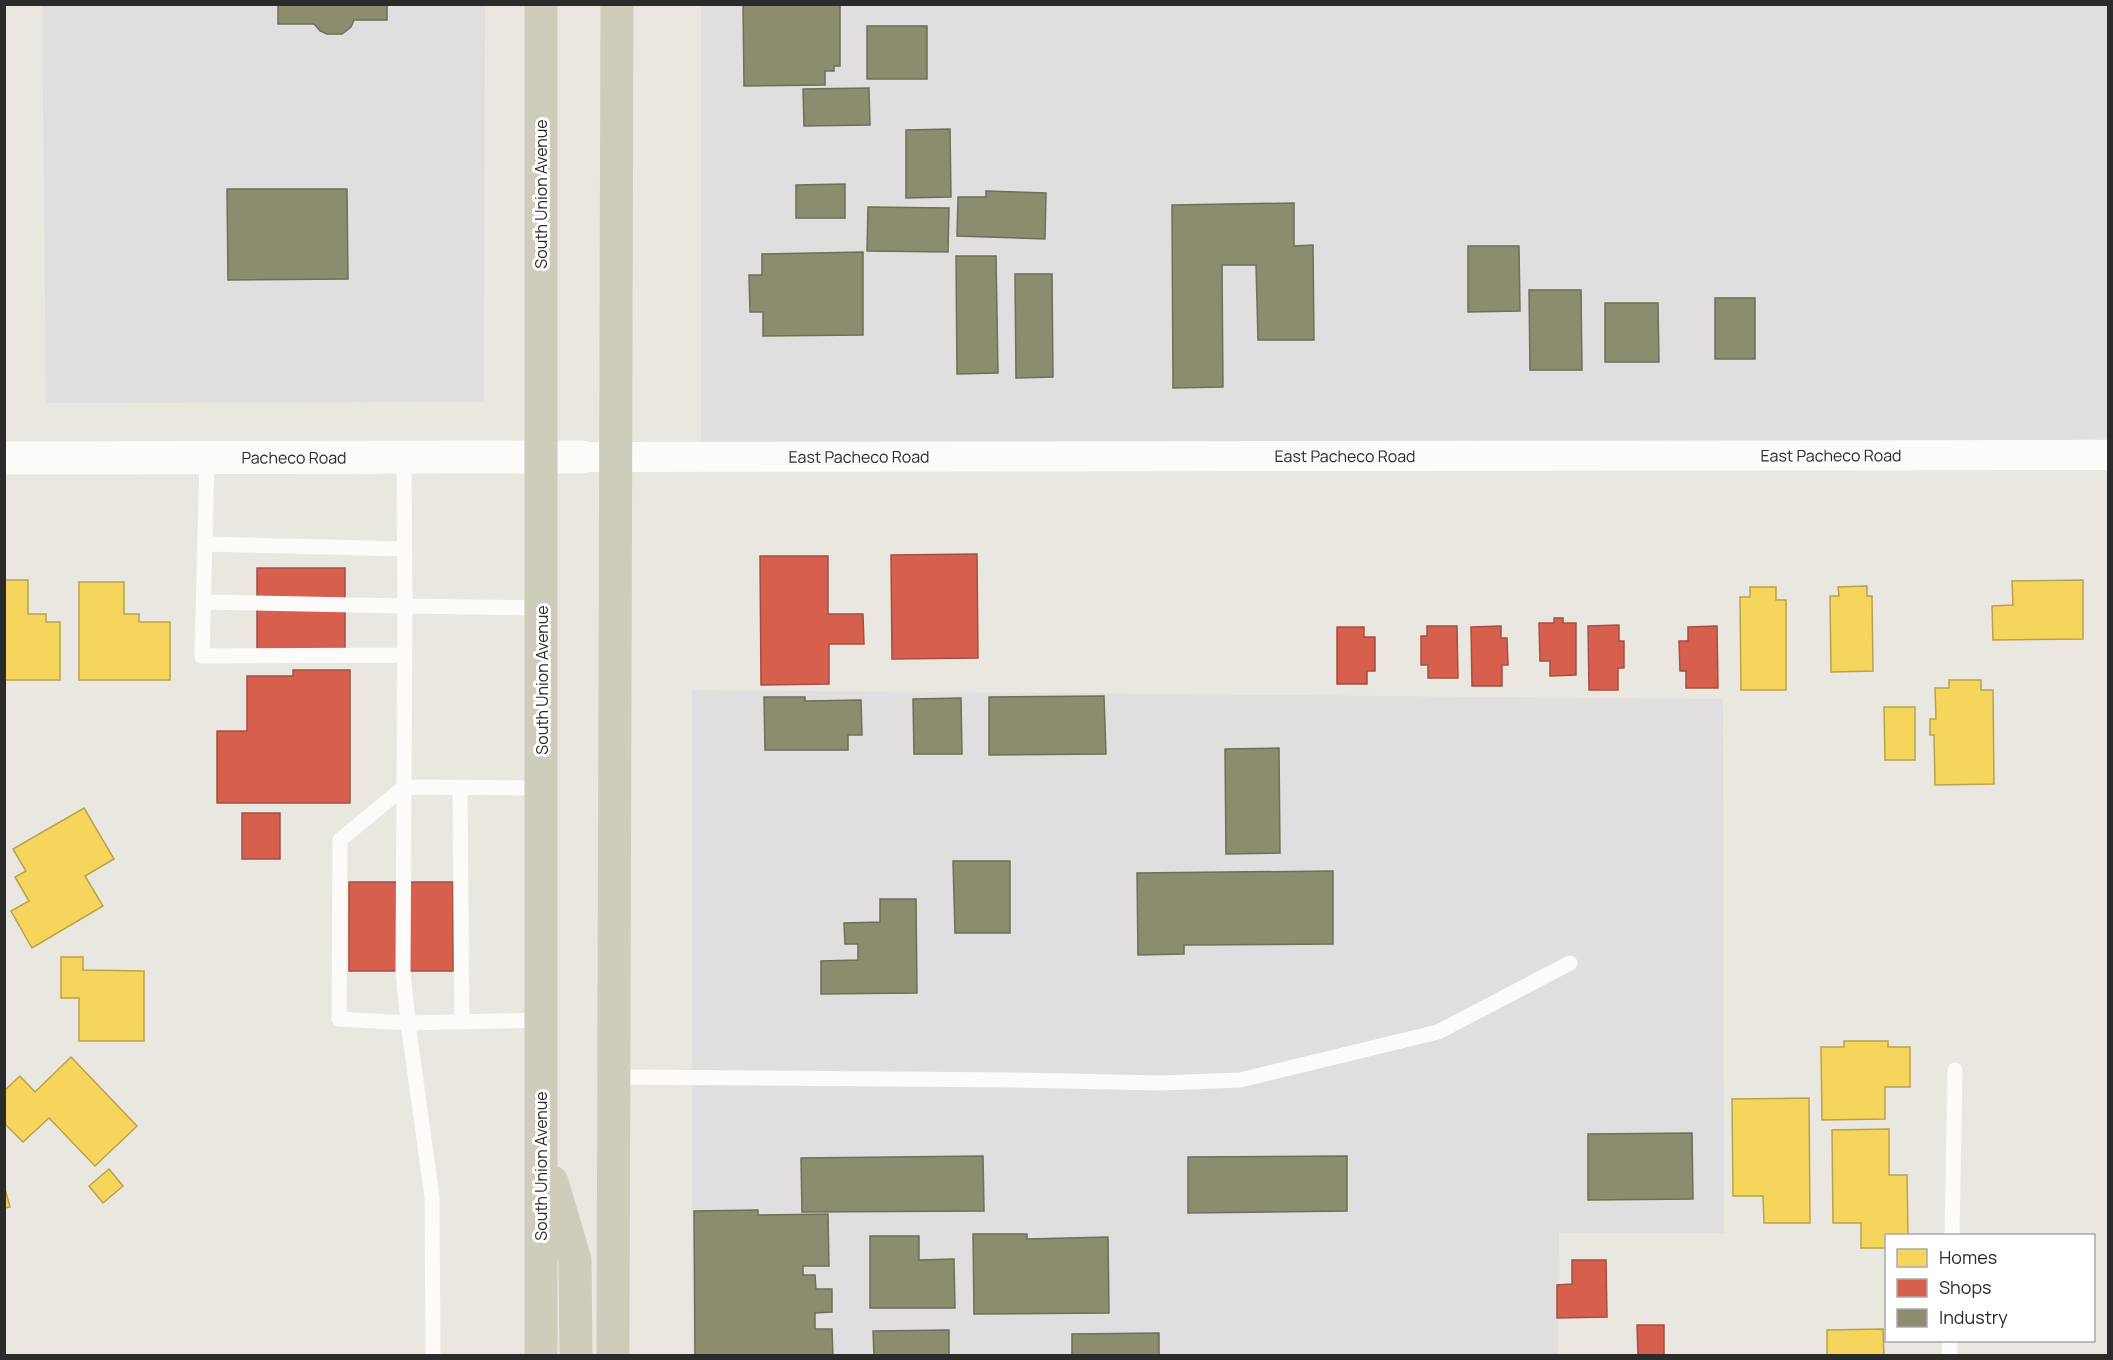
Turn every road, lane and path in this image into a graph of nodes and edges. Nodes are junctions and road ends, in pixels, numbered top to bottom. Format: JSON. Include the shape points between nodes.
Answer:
{"nodes":[{"id":1,"x":541,"y":4,"type":"edge"},
{"id":2,"x":617,"y":4,"type":"edge"},
{"id":3,"x":2109,"y":455,"type":"edge"},
{"id":4,"x":541,"y":456,"type":"junction"},
{"id":5,"x":582,"y":457,"type":"joint"},
{"id":6,"x":616,"y":457,"type":"junction"},
{"id":7,"x":4,"y":458,"type":"edge"},
{"id":8,"x":207,"y":458,"type":"junction"},
{"id":9,"x":404,"y":458,"type":"junction"},
{"id":10,"x":205,"y":544,"type":"junction"},
{"id":11,"x":404,"y":549,"type":"junction"},
{"id":12,"x":204,"y":602,"type":"junction"},
{"id":13,"x":405,"y":606,"type":"junction"},
{"id":14,"x":543,"y":608,"type":"junction"},
{"id":15,"x":404,"y":655,"type":"junction"},
{"id":16,"x":404,"y":787,"type":"junction"},
{"id":17,"x":460,"y":788,"type":"junction"},
{"id":18,"x":541,"y":788,"type":"junction"},
{"id":19,"x":1570,"y":963,"type":"dead end"},
{"id":20,"x":541,"y":1020,"type":"junction"},
{"id":21,"x":462,"y":1022,"type":"junction"},
{"id":22,"x":408,"y":1023,"type":"junction"},
{"id":23,"x":1955,"y":1070,"type":"dead end"},
{"id":24,"x":614,"y":1077,"type":"junction"},
{"id":25,"x":541,"y":1149,"type":"junction"},
{"id":26,"x":1952,"y":1234,"type":"edge"},
{"id":27,"x":433,"y":1356,"type":"edge"},
{"id":28,"x":541,"y":1356,"type":"edge"},
{"id":29,"x":576,"y":1356,"type":"edge"},
{"id":30,"x":613,"y":1356,"type":"edge"}],
"edges":[{"from":1,"to":4,"type":"main road","name":"South Union Avenue"},
{"from":2,"to":6,"type":"main road"},
{"from":3,"to":6,"type":"street","name":"East Pacheco Road"},
{"from":4,"to":5,"type":"street","name":"Pacheco Road"},
{"from":4,"to":9,"type":"street","name":"Pacheco Road"},
{"from":4,"to":14,"type":"main road","name":"South Union Avenue"},
{"from":5,"to":6,"type":"street","name":"East Pacheco Road"},
{"from":6,"to":24,"type":"main road"},
{"from":7,"to":8,"type":"street","name":"Pacheco Road"},
{"from":8,"to":9,"type":"street","name":"Pacheco Road"},
{"from":8,"to":10,"type":"lane"},
{"from":9,"to":11,"type":"lane"},
{"from":10,"to":11,"type":"lane"},
{"from":10,"to":12,"type":"lane"},
{"from":11,"to":13,"type":"lane"},
{"from":12,"to":13,"type":"lane"},
{"from":12,"to":15,"type":"lane","via":[[202,656]]},
{"from":13,"to":14,"type":"lane"},
{"from":13,"to":15,"type":"lane"},
{"from":14,"to":18,"type":"main road","name":"South Union Avenue"},
{"from":15,"to":16,"type":"lane"},
{"from":16,"to":17,"type":"lane"},
{"from":16,"to":22,"type":"lane","via":[[403,971]]},
{"from":16,"to":22,"type":"lane","via":[[340,840],[339,1018]]},
{"from":17,"to":18,"type":"lane"},
{"from":17,"to":21,"type":"lane"},
{"from":18,"to":20,"type":"main road","name":"South Union Avenue"},
{"from":19,"to":24,"type":"lane","via":[[1438,1032],[1240,1080],[1162,1083]]},
{"from":20,"to":21,"type":"lane"},
{"from":20,"to":25,"type":"main road","name":"South Union Avenue"},
{"from":21,"to":22,"type":"lane"},
{"from":22,"to":27,"type":"lane","via":[[432,1197]]},
{"from":23,"to":26,"type":"lane"},
{"from":24,"to":30,"type":"main road"},
{"from":25,"to":28,"type":"main road","name":"South Union Avenue"},
{"from":25,"to":29,"type":"main road","via":[[575,1260]]}]}
